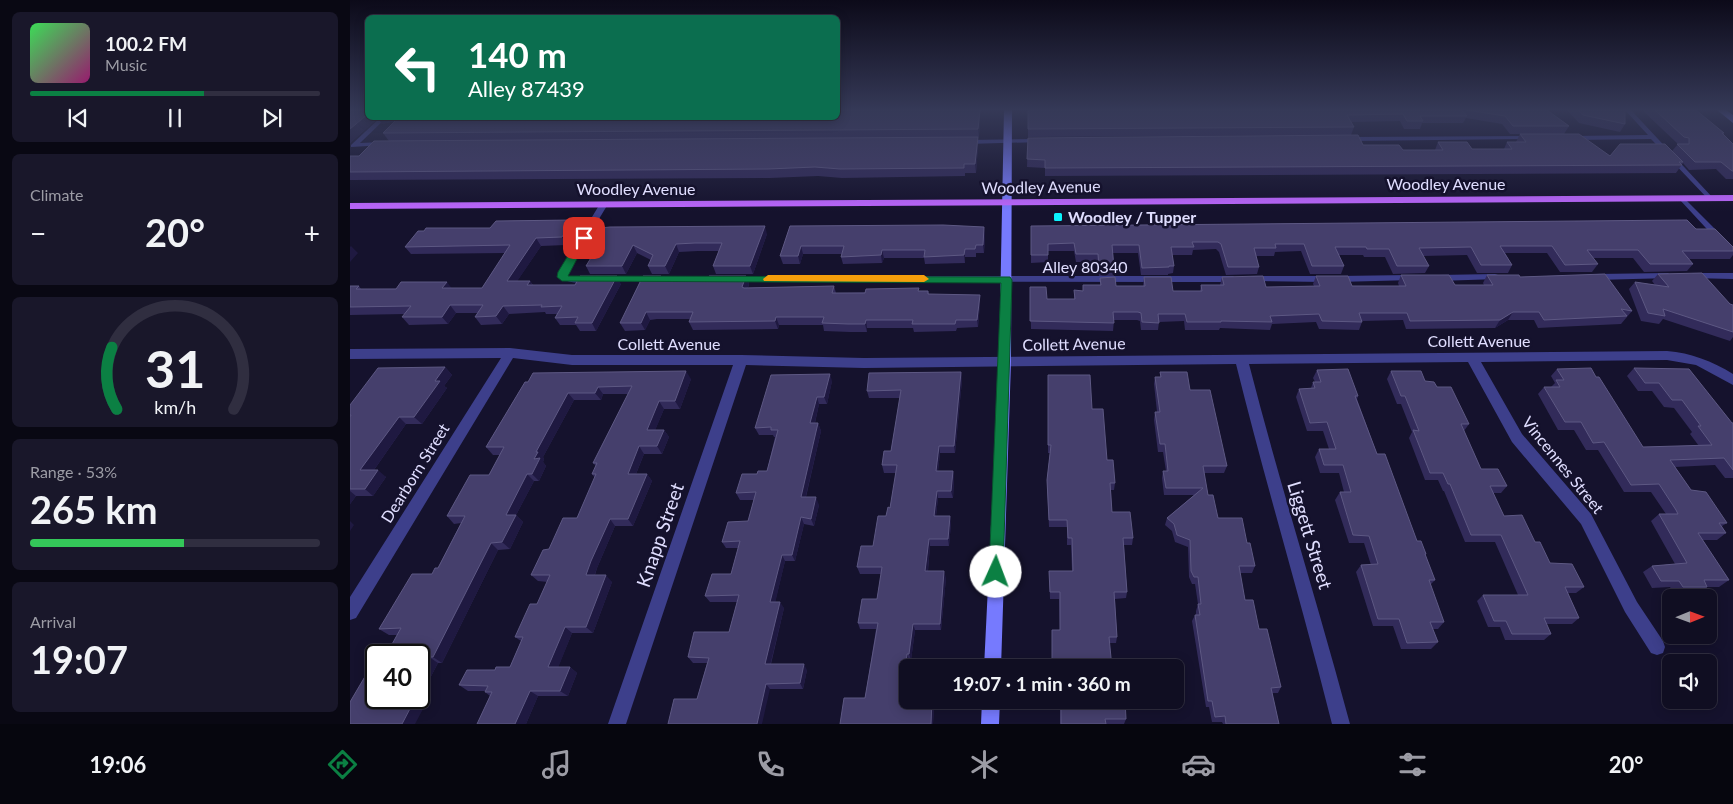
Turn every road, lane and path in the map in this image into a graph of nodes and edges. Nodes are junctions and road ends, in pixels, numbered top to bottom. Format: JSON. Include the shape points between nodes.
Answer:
{"nodes":[{"id":1,"x":394,"y":144,"type":"edge"},
{"id":2,"x":1007,"y":144,"type":"edge"},
{"id":3,"x":1659,"y":144,"type":"edge"},
{"id":4,"x":352,"y":147,"type":"edge"},
{"id":5,"x":1682,"y":198,"type":"junction"},
{"id":6,"x":1711,"y":198,"type":"junction"},
{"id":7,"x":1733,"y":198,"type":"edge"},
{"id":8,"x":1007,"y":203,"type":"junction"},
{"id":9,"x":604,"y":204,"type":"junction"},
{"id":10,"x":350,"y":206,"type":"edge"},
{"id":11,"x":1733,"y":252,"type":"edge"},
{"id":12,"x":1673,"y":276,"type":"edge"},
{"id":13,"x":1683,"y":276,"type":"edge"},
{"id":14,"x":1733,"y":276,"type":"edge"},
{"id":15,"x":1504,"y":277,"type":"edge"},
{"id":16,"x":1584,"y":277,"type":"edge"},
{"id":17,"x":1415,"y":278,"type":"edge"},
{"id":18,"x":1424,"y":278,"type":"edge"},
{"id":19,"x":1006,"y":280,"type":"junction"},
{"id":20,"x":510,"y":353,"type":"junction"},
{"id":21,"x":350,"y":354,"type":"edge"},
{"id":22,"x":1241,"y":358,"type":"junction"},
{"id":23,"x":1472,"y":358,"type":"junction"},
{"id":24,"x":741,"y":360,"type":"junction"},
{"id":25,"x":1005,"y":361,"type":"junction"},
{"id":26,"x":1733,"y":380,"type":"edge"},
{"id":27,"x":350,"y":612,"type":"edge"},
{"id":28,"x":1658,"y":647,"type":"dead end"},
{"id":29,"x":992,"y":659,"type":"edge"},
{"id":30,"x":991,"y":709,"type":"edge"},
{"id":31,"x":617,"y":724,"type":"edge"},
{"id":32,"x":990,"y":724,"type":"edge"},
{"id":33,"x":1341,"y":724,"type":"edge"}],
"edges":[{"from":1,"to":4,"type":"lane"},
{"from":2,"to":8,"type":"street"},
{"from":3,"to":6,"type":"lane"},
{"from":5,"to":6,"type":"main road","name":"Woodley Avenue"},
{"from":5,"to":8,"type":"main road","name":"Woodley Avenue"},
{"from":5,"to":11,"type":"lane"},
{"from":6,"to":7,"type":"main road","name":"Woodley Avenue"},
{"from":8,"to":9,"type":"main road","name":"Woodley Avenue"},
{"from":8,"to":19,"type":"street"},
{"from":9,"to":10,"type":"main road","name":"Woodley Avenue"},
{"from":9,"to":19,"type":"lane","name":"Alley 80340","via":[[562,277]]},
{"from":12,"to":16,"type":"lane"},
{"from":13,"to":14,"type":"lane"},
{"from":15,"to":18,"type":"lane"},
{"from":17,"to":19,"type":"lane","name":"Alley 80340"},
{"from":19,"to":25,"type":"street"},
{"from":20,"to":21,"type":"street","name":"Collett Avenue"},
{"from":20,"to":24,"type":"street","name":"Collett Avenue","via":[[572,360]]},
{"from":20,"to":27,"type":"street","name":"Dearborn Street"},
{"from":22,"to":23,"type":"street","name":"Collett Avenue"},
{"from":22,"to":25,"type":"street","name":"Collett Avenue"},
{"from":22,"to":33,"type":"street","name":"Liggett Street"},
{"from":23,"to":26,"type":"street","name":"Collett Avenue","via":[[1679,355],[1706,364]]},
{"from":23,"to":28,"type":"street","name":"Vincennes Street","via":[[1517,438],[1586,519],[1631,607]]},
{"from":24,"to":25,"type":"street","name":"Collett Avenue","via":[[864,363]]},
{"from":24,"to":31,"type":"street","name":"Knapp Street"},
{"from":25,"to":29,"type":"street"},
{"from":30,"to":32,"type":"street"}]}
